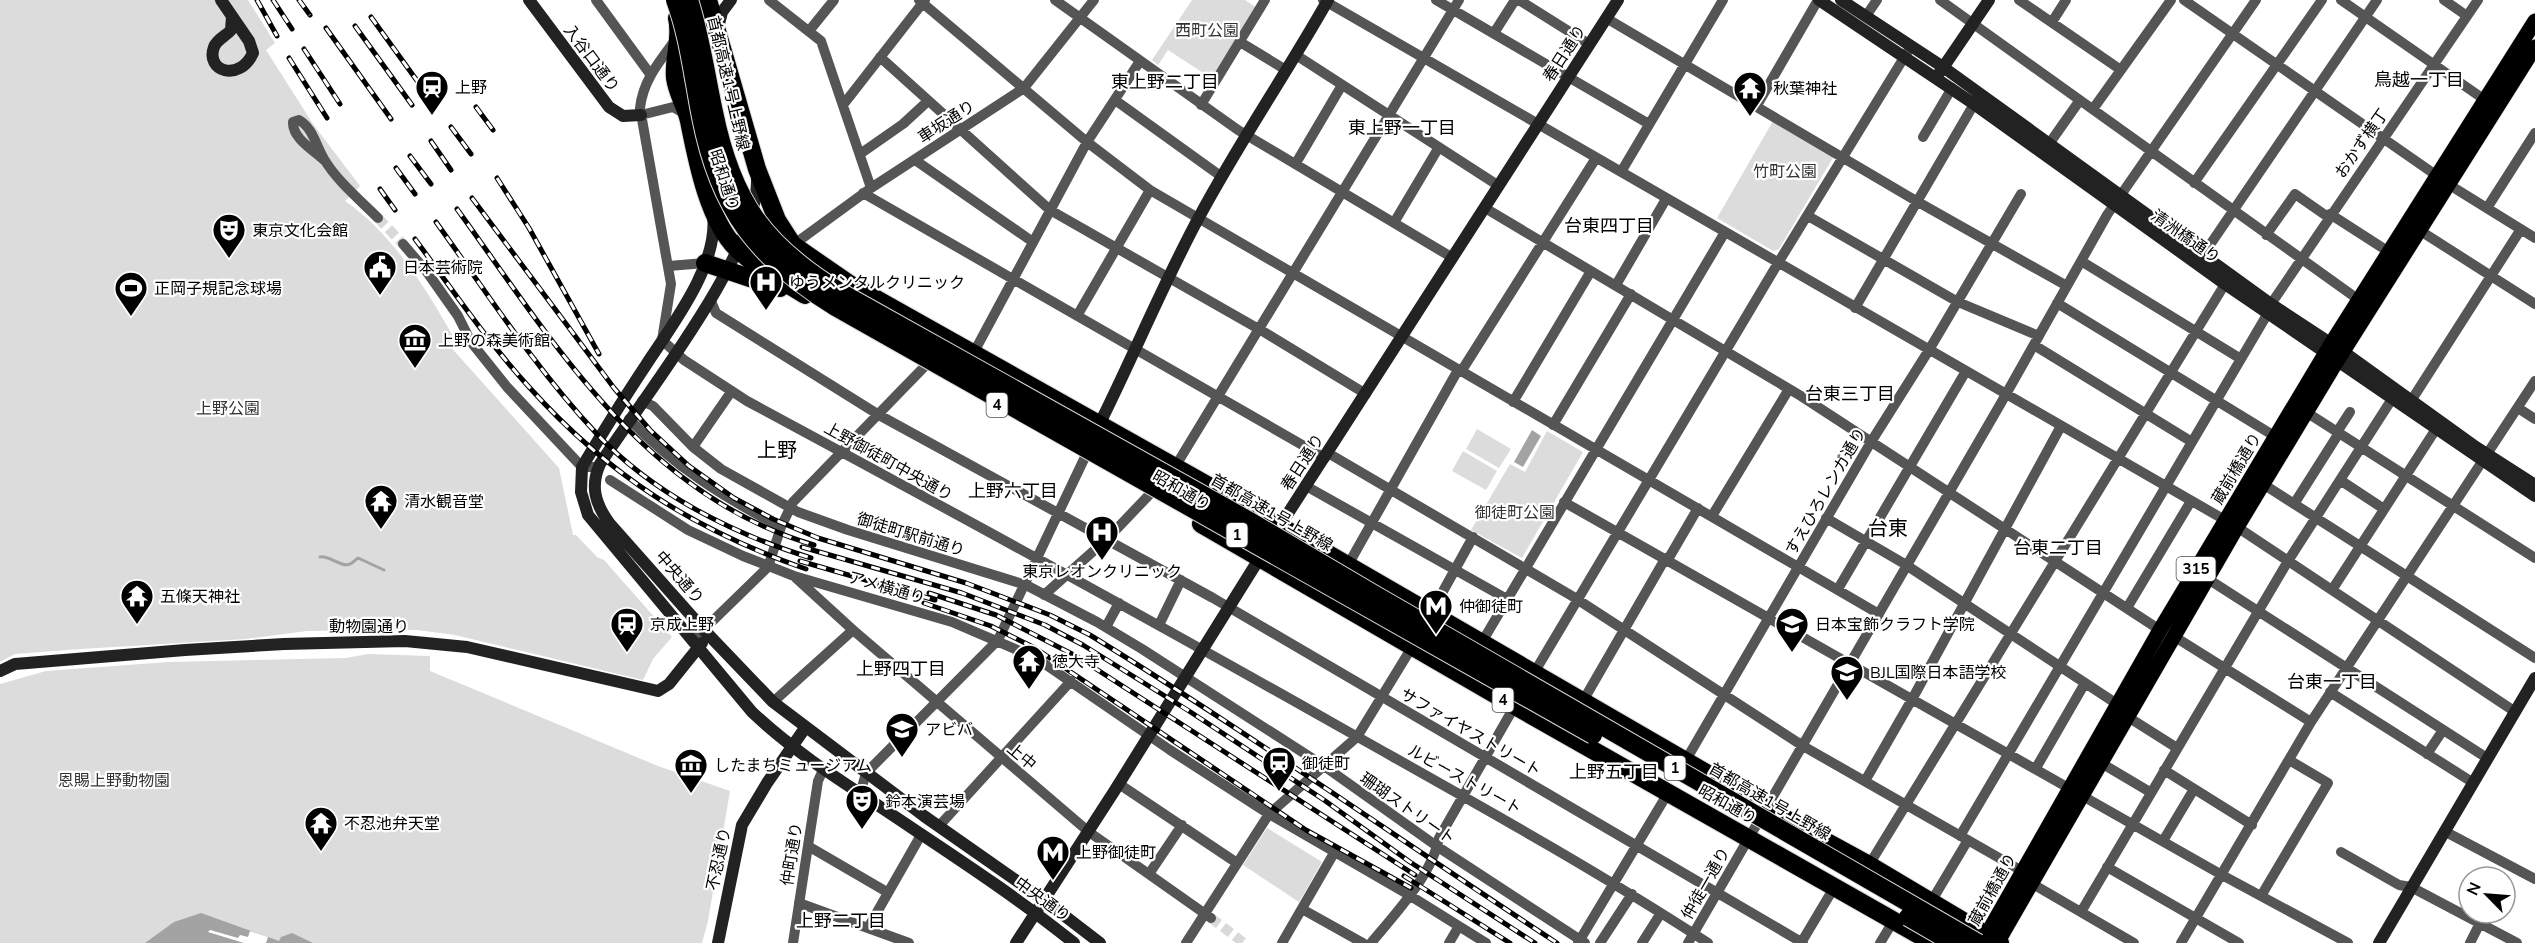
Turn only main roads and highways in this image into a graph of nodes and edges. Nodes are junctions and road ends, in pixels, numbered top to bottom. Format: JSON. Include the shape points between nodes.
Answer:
{"nodes":[{"id":1,"x":221,"y":0,"type":"edge"},
{"id":2,"x":529,"y":0,"type":"edge"},
{"id":3,"x":670,"y":0,"type":"edge"},
{"id":4,"x":675,"y":0,"type":"edge"},
{"id":5,"x":689,"y":0,"type":"edge"},
{"id":6,"x":731,"y":0,"type":"edge"},
{"id":7,"x":1618,"y":0,"type":"edge"},
{"id":8,"x":1819,"y":0,"type":"edge"},
{"id":9,"x":1841,"y":0,"type":"edge"},
{"id":10,"x":1989,"y":0,"type":"edge"},
{"id":11,"x":710,"y":1,"type":"edge"},
{"id":12,"x":1326,"y":1,"type":"edge"},
{"id":13,"x":232,"y":17,"type":"dead end"},
{"id":14,"x":2535,"y":21,"type":"edge"},
{"id":15,"x":719,"y":42,"type":"junction"},
{"id":16,"x":2535,"y":47,"type":"edge"},
{"id":17,"x":1908,"y":51,"type":"junction"},
{"id":18,"x":1940,"y":72,"type":"junction"},
{"id":19,"x":641,"y":115,"type":"road end"},
{"id":20,"x":688,"y":116,"type":"junction"},
{"id":21,"x":757,"y":169,"type":"junction"},
{"id":22,"x":2442,"y":179,"type":"junction"},
{"id":23,"x":2117,"y":200,"type":"junction"},
{"id":24,"x":711,"y":202,"type":"junction"},
{"id":25,"x":737,"y":249,"type":"junction"},
{"id":26,"x":705,"y":263,"type":"junction"},
{"id":27,"x":728,"y":269,"type":"junction"},
{"id":28,"x":813,"y":300,"type":"junction"},
{"id":29,"x":857,"y":308,"type":"dead end"},
{"id":30,"x":2269,"y":308,"type":"junction"},
{"id":31,"x":2334,"y":352,"type":"junction"},
{"id":32,"x":1099,"y":433,"type":"junction"},
{"id":33,"x":2486,"y":458,"type":"junction"},
{"id":34,"x":2535,"y":485,"type":"edge"},
{"id":35,"x":1172,"y":496,"type":"junction"},
{"id":36,"x":2535,"y":496,"type":"edge"},
{"id":37,"x":2231,"y":524,"type":"junction"},
{"id":38,"x":1280,"y":526,"type":"junction"},
{"id":39,"x":1260,"y":558,"type":"junction"},
{"id":40,"x":1372,"y":593,"type":"junction"},
{"id":41,"x":707,"y":633,"type":"junction"},
{"id":42,"x":695,"y":644,"type":"junction"},
{"id":43,"x":0,"y":670,"type":"edge"},
{"id":44,"x":2535,"y":678,"type":"edge"},
{"id":45,"x":806,"y":728,"type":"junction"},
{"id":46,"x":792,"y":747,"type":"junction"},
{"id":47,"x":1691,"y":764,"type":"junction"},
{"id":48,"x":2076,"y":791,"type":"junction"},
{"id":49,"x":1751,"y":834,"type":"junction"},
{"id":50,"x":1044,"y":900,"type":"junction"},
{"id":51,"x":1036,"y":912,"type":"junction"},
{"id":52,"x":1990,"y":942,"type":"edge"},
{"id":53,"x":718,"y":943,"type":"edge"},
{"id":54,"x":1016,"y":943,"type":"edge"},
{"id":55,"x":1074,"y":943,"type":"edge"},
{"id":56,"x":1100,"y":943,"type":"edge"},
{"id":57,"x":1933,"y":943,"type":"edge"},
{"id":58,"x":1953,"y":943,"type":"edge"},
{"id":59,"x":2379,"y":943,"type":"edge"}],
"edges":[{"from":1,"to":13,"type":"main road"},
{"from":2,"to":19,"type":"main road","name":"入谷口通り","via":[[609,107],[623,116]]},
{"from":3,"to":20,"type":"highway","name":"昭和通り","number":"4","via":[[679,34],[675,75]]},
{"from":4,"to":35,"type":"highway","name":"首都高速1号上野線","number":"1","bridge":true,"via":[[717,176],[741,224],[777,266],[837,308]]},
{"from":5,"to":40,"type":"highway","name":"首都高速1号上野線","number":"1","bridge":true,"via":[[730,172],[752,214],[787,255],[842,293]]},
{"from":6,"to":15,"type":"main road","via":[[719,21]]},
{"from":7,"to":38,"type":"main road","name":"春日通り"},
{"from":8,"to":17,"type":"main road","name":"清洲橋通り"},
{"from":9,"to":17,"type":"main road","name":"清洲橋通り"},
{"from":10,"to":18,"type":"main road"},
{"from":11,"to":15,"type":"highway","number":"4"},
{"from":11,"to":20,"type":"main road","via":[[683,58],[681,78]]},
{"from":12,"to":32,"type":"main road","via":[[1197,220]]},
{"from":14,"to":22,"type":"main road","name":"蔵前橋通り","number":"315","via":[[2485,100]]},
{"from":15,"to":20,"type":"highway","via":[[699,47],[693,55],[690,66],[695,93]]},
{"from":15,"to":21,"type":"highway","name":"昭和通り","number":"4"},
{"from":16,"to":22,"type":"main road","name":"蔵前橋通り","number":"315"},
{"from":17,"to":18,"type":"main road","name":"清洲橋通り"},
{"from":18,"to":23,"type":"main road","name":"清洲橋通り","via":[[2049,144]]},
{"from":18,"to":23,"type":"main road","name":"清洲橋通り","via":[[1952,88],[1974,104]]},
{"from":20,"to":24,"type":"highway","name":"昭和通り","number":"4","via":[[697,162]]},
{"from":21,"to":25,"type":"main road","name":"中央通り","via":[[756,197]]},
{"from":21,"to":32,"type":"highway","name":"昭和通り","number":"4","via":[[777,219],[793,245],[848,283],[1050,397]]},
{"from":22,"to":31,"type":"main road","name":"蔵前橋通り","number":"315","via":[[2359,300]]},
{"from":22,"to":31,"type":"main road","name":"蔵前橋通り","number":"315","via":[[2419,230]]},
{"from":23,"to":30,"type":"main road","name":"清洲橋通り","via":[[2203,255]]},
{"from":23,"to":30,"type":"main road","name":"清洲橋通り","via":[[2225,284]]},
{"from":24,"to":25,"type":"highway","name":"昭和通り","number":"4","via":[[718,223]]},
{"from":24,"to":26,"type":"main road","via":[[713,234]]},
{"from":25,"to":27,"type":"main road","name":"中央通り"},
{"from":25,"to":28,"type":"highway","name":"昭和通り","number":"4"},
{"from":26,"to":27,"type":"highway"},
{"from":26,"to":42,"type":"main road","name":"中央通り","via":[[695,286],[582,467],[581,492],[594,525]]},
{"from":27,"to":28,"type":"highway"},
{"from":27,"to":41,"type":"main road","name":"中央通り","via":[[599,467],[594,490],[604,515]]},
{"from":28,"to":39,"type":"highway","name":"昭和通り","number":"4"},
{"from":29,"to":35,"type":"highway","bridge":true,"via":[[1091,441]]},
{"from":30,"to":31,"type":"main road","name":"清洲橋通り"},
{"from":31,"to":33,"type":"main road","name":"清洲橋通り","via":[[2411,401]]},
{"from":31,"to":33,"type":"main road","name":"清洲橋通り","via":[[2392,399]]},
{"from":31,"to":37,"type":"main road","name":"蔵前橋通り","number":"315","via":[[2276,437]]},
{"from":31,"to":37,"type":"main road","name":"蔵前橋通り","number":"315","via":[[2306,412],[2263,484]]},
{"from":32,"to":38,"type":"highway","name":"昭和通り","number":"4","via":[[1175,467]]},
{"from":32,"to":40,"type":"highway","bridge":true,"via":[[1225,517]]},
{"from":33,"to":34,"type":"main road","name":"清洲橋通り"},
{"from":33,"to":36,"type":"main road","name":"清洲橋通り"},
{"from":35,"to":58,"type":"highway","name":"首都高速1号上野線","number":"1","bridge":true},
{"from":37,"to":48,"type":"main road","name":"蔵前橋通り","number":"315","via":[[2160,630],[2117,704]]},
{"from":37,"to":48,"type":"main road","name":"蔵前橋通り","number":"315","via":[[2208,579],[2175,637],[2101,763]]},
{"from":38,"to":39,"type":"main road","name":"春日通り"},
{"from":38,"to":47,"type":"highway","name":"昭和通り","number":"4"},
{"from":39,"to":49,"type":"highway","name":"昭和通り","number":"4","via":[[1668,793]]},
{"from":39,"to":50,"type":"main road","name":"春日通り"},
{"from":40,"to":52,"type":"highway","name":"首都高速1号上野線","number":"1","bridge":true},
{"from":41,"to":42,"type":"main road","name":"動物園通り"},
{"from":41,"to":45,"type":"main road","name":"中央通り","via":[[773,702]]},
{"from":42,"to":43,"type":"main road","name":"動物園通り","via":[[669,684],[658,691],[467,647],[405,641],[185,650],[15,664]]},
{"from":42,"to":46,"type":"main road","name":"中央通り","via":[[752,712]]},
{"from":44,"to":59,"type":"main road"},
{"from":45,"to":46,"type":"main road","name":"不忍通り"},
{"from":45,"to":50,"type":"main road","name":"中央通り"},
{"from":46,"to":51,"type":"main road","name":"中央通り"},
{"from":46,"to":53,"type":"main road","name":"不忍通り","via":[[742,825]]},
{"from":47,"to":49,"type":"highway","name":"昭和通り","number":"4","via":[[1700,780],[1748,808]]},
{"from":47,"to":52,"type":"highway","name":"昭和通り","number":"4","via":[[1869,865]]},
{"from":48,"to":52,"type":"main road","name":"蔵前橋通り","number":"315"},
{"from":49,"to":57,"type":"highway","name":"昭和通り","number":"4"},
{"from":50,"to":51,"type":"main road","name":"春日通り"},
{"from":50,"to":56,"type":"main road","name":"中央通り"},
{"from":51,"to":54,"type":"main road","name":"春日通り"},
{"from":51,"to":55,"type":"main road","name":"中央通り"}]}
